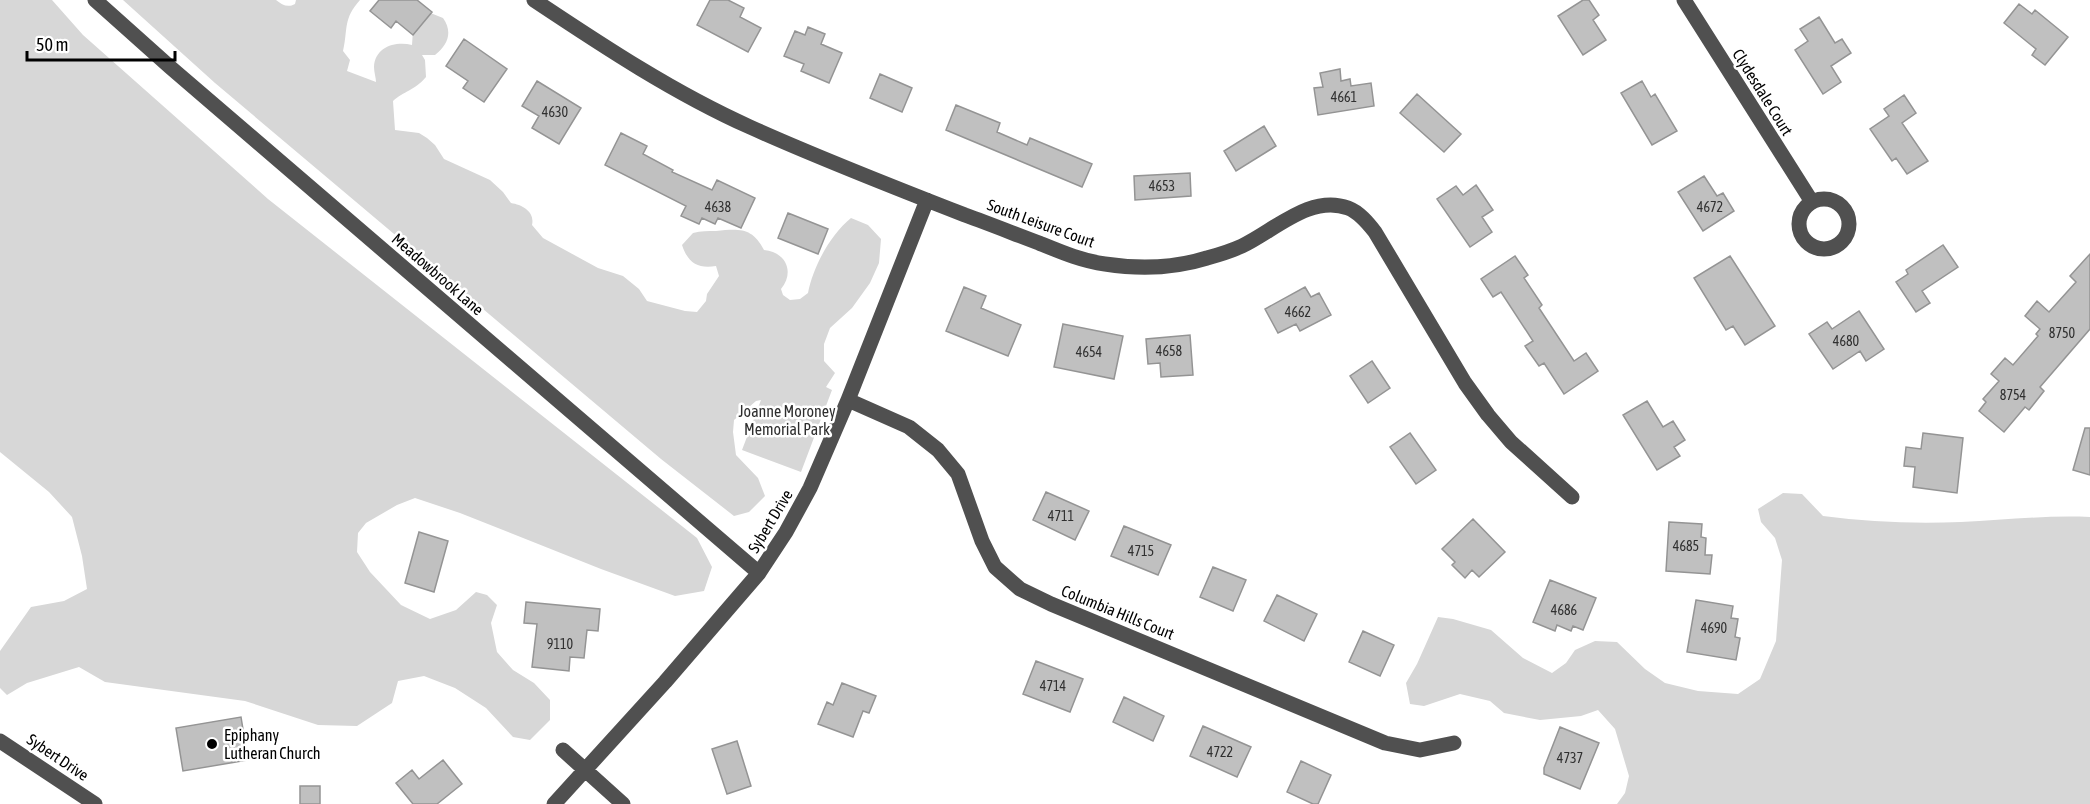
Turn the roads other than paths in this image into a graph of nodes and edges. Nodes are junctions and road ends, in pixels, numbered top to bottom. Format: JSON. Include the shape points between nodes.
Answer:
{"nodes":[{"id":1,"x":95,"y":0,"type":"edge"},
{"id":2,"x":534,"y":0,"type":"edge"},
{"id":3,"x":1684,"y":0,"type":"edge"},
{"id":4,"x":927,"y":200,"type":"junction"},
{"id":5,"x":1812,"y":202,"type":"dead end"},
{"id":6,"x":848,"y":400,"type":"junction"},
{"id":7,"x":1572,"y":497,"type":"dead end"},
{"id":8,"x":759,"y":573,"type":"junction"},
{"id":9,"x":0,"y":741,"type":"edge"},
{"id":10,"x":1454,"y":743,"type":"dead end"},
{"id":11,"x":563,"y":750,"type":"dead end"},
{"id":12,"x":586,"y":770,"type":"junction"},
{"id":13,"x":95,"y":804,"type":"edge"},
{"id":14,"x":554,"y":804,"type":"edge"},
{"id":15,"x":624,"y":804,"type":"edge"}],
"edges":[{"from":1,"to":8,"type":"street","name":"Meadowbrook Lane"},
{"from":2,"to":4,"type":"street","name":"South Leisure Court","via":[[636,65],[749,127]]},
{"from":3,"to":5,"type":"street","name":"Clydesdale Court"},
{"from":4,"to":6,"type":"street","name":"Sybert Drive"},
{"from":4,"to":7,"type":"street","name":"South Leisure Court","via":[[1074,257],[1133,267],[1204,259],[1242,246],[1311,208],[1350,208],[1376,232],[1488,415],[1511,442]]},
{"from":6,"to":8,"type":"street","name":"Sybert Drive","via":[[810,488]]},
{"from":6,"to":10,"type":"street","name":"Columbia Hills Court","via":[[909,427],[938,450],[958,474],[982,541],[996,567],[1020,589],[1385,743],[1420,750]]},
{"from":8,"to":12,"type":"street","name":"Sybert Drive"},
{"from":9,"to":13,"type":"street","name":"Sybert Drive"},
{"from":11,"to":12,"type":"street"},
{"from":12,"to":14,"type":"street","name":"Sybert Drive"},
{"from":12,"to":15,"type":"street"}]}
